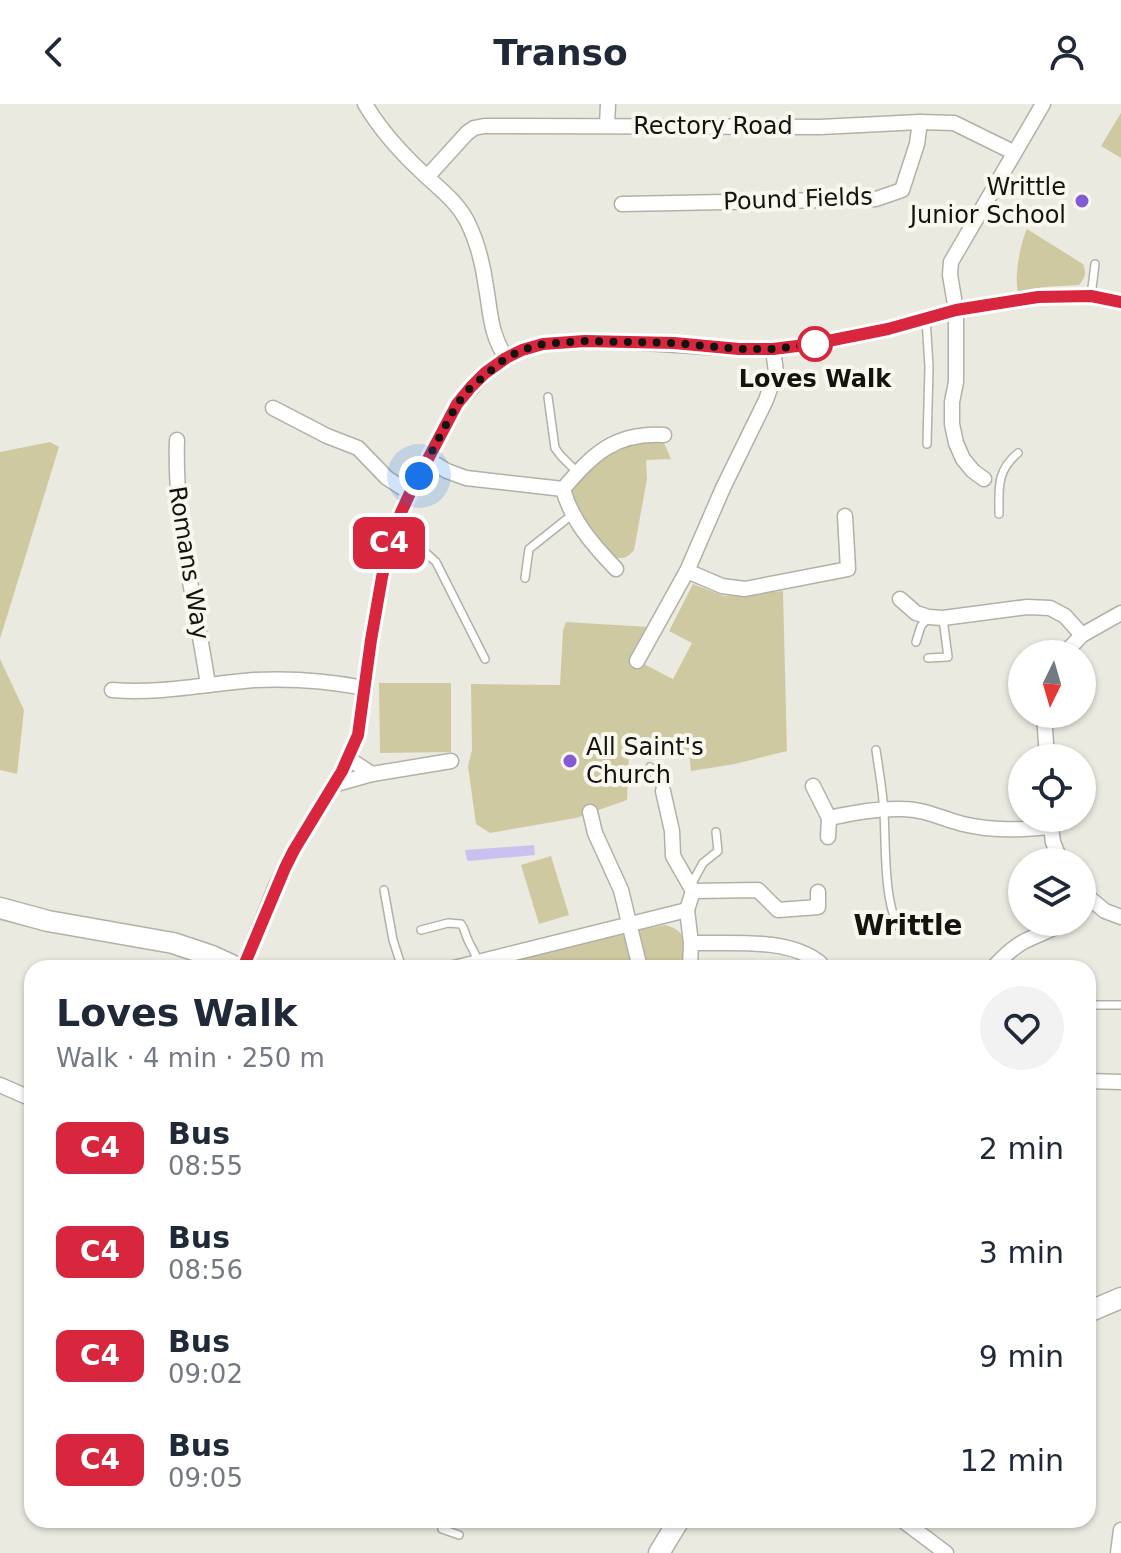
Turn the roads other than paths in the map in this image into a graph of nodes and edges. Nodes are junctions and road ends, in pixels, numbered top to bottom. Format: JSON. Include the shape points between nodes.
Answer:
{"nodes":[{"id":1,"x":365,"y":104,"type":"edge"},
{"id":2,"x":608,"y":104,"type":"edge"},
{"id":3,"x":1043,"y":104,"type":"edge"},
{"id":4,"x":920,"y":122,"type":"junction"},
{"id":5,"x":607,"y":125,"type":"junction"},
{"id":6,"x":1013,"y":152,"type":"junction"},
{"id":7,"x":427,"y":177,"type":"junction"},
{"id":8,"x":622,"y":204,"type":"dead end"},
{"id":9,"x":1095,"y":264,"type":"dead end"},
{"id":10,"x":1091,"y":296,"type":"junction"},
{"id":11,"x":1121,"y":302,"type":"edge"},
{"id":12,"x":956,"y":310,"type":"junction"},
{"id":13,"x":926,"y":318,"type":"junction"},
{"id":14,"x":773,"y":349,"type":"junction"},
{"id":15,"x":506,"y":358,"type":"junction"},
{"id":16,"x":548,"y":397,"type":"dead end"},
{"id":17,"x":273,"y":408,"type":"dead end"},
{"id":18,"x":664,"y":435,"type":"dead end"},
{"id":19,"x":177,"y":440,"type":"dead end"},
{"id":20,"x":927,"y":444,"type":"dead end"},
{"id":21,"x":1018,"y":453,"type":"dead end"},
{"id":22,"x":427,"y":459,"type":"junction"},
{"id":23,"x":578,"y":473,"type":"junction"},
{"id":24,"x":984,"y":479,"type":"joint"},
{"id":25,"x":999,"y":481,"type":"junction"},
{"id":26,"x":563,"y":489,"type":"junction"},
{"id":27,"x":410,"y":493,"type":"junction"},
{"id":28,"x":573,"y":514,"type":"junction"},
{"id":29,"x":999,"y":514,"type":"dead end"},
{"id":30,"x":845,"y":516,"type":"dead end"},
{"id":31,"x":389,"y":544,"type":"junction"},
{"id":32,"x":616,"y":569,"type":"dead end"},
{"id":33,"x":687,"y":571,"type":"junction"},
{"id":34,"x":525,"y":578,"type":"dead end"},
{"id":35,"x":900,"y":599,"type":"dead end"},
{"id":36,"x":1121,"y":613,"type":"edge"},
{"id":37,"x":936,"y":617,"type":"junction"},
{"id":38,"x":1082,"y":635,"type":"junction"},
{"id":39,"x":1077,"y":640,"type":"edge"},
{"id":40,"x":916,"y":642,"type":"dead end"},
{"id":41,"x":928,"y":658,"type":"dead end"},
{"id":42,"x":485,"y":659,"type":"dead end"},
{"id":43,"x":637,"y":661,"type":"dead end"},
{"id":44,"x":208,"y":685,"type":"junction"},
{"id":45,"x":365,"y":688,"type":"junction"},
{"id":46,"x":112,"y":690,"type":"dead end"},
{"id":47,"x":876,"y":750,"type":"dead end"},
{"id":48,"x":349,"y":759,"type":"junction"},
{"id":49,"x":451,"y":761,"type":"dead end"},
{"id":50,"x":650,"y":767,"type":"dead end"},
{"id":51,"x":372,"y":774,"type":"junction"},
{"id":52,"x":333,"y":785,"type":"junction"},
{"id":53,"x":813,"y":786,"type":"dead end"},
{"id":54,"x":663,"y":791,"type":"joint"},
{"id":55,"x":884,"y":810,"type":"junction"},
{"id":56,"x":590,"y":812,"type":"dead end"},
{"id":57,"x":829,"y":818,"type":"junction"},
{"id":58,"x":1008,"y":829,"type":"edge"},
{"id":59,"x":716,"y":832,"type":"dead end"},
{"id":60,"x":828,"y":837,"type":"dead end"},
{"id":61,"x":691,"y":889,"type":"junction"},
{"id":62,"x":384,"y":890,"type":"dead end"},
{"id":63,"x":818,"y":892,"type":"dead end"},
{"id":64,"x":1096,"y":906,"type":"edge"},
{"id":65,"x":0,"y":908,"type":"edge"},
{"id":66,"x":687,"y":910,"type":"junction"},
{"id":67,"x":1121,"y":917,"type":"edge"},
{"id":68,"x":630,"y":925,"type":"junction"},
{"id":69,"x":421,"y":930,"type":"dead end"},
{"id":70,"x":931,"y":932,"type":"dead end"},
{"id":71,"x":1035,"y":936,"type":"edge"},
{"id":72,"x":691,"y":943,"type":"junction"},
{"id":73,"x":217,"y":960,"type":"edge"},
{"id":74,"x":236,"y":960,"type":"edge"},
{"id":75,"x":399,"y":960,"type":"edge"},
{"id":76,"x":477,"y":960,"type":"edge"},
{"id":77,"x":485,"y":960,"type":"edge"},
{"id":78,"x":638,"y":960,"type":"edge"},
{"id":79,"x":690,"y":960,"type":"edge"},
{"id":80,"x":815,"y":960,"type":"edge"},
{"id":81,"x":1000,"y":960,"type":"edge"},
{"id":82,"x":1096,"y":1005,"type":"edge"},
{"id":83,"x":1121,"y":1005,"type":"edge"},
{"id":84,"x":1096,"y":1081,"type":"edge"},
{"id":85,"x":1121,"y":1082,"type":"edge"},
{"id":86,"x":0,"y":1085,"type":"edge"},
{"id":87,"x":24,"y":1096,"type":"edge"},
{"id":88,"x":1121,"y":1298,"type":"edge"},
{"id":89,"x":1096,"y":1309,"type":"edge"},
{"id":90,"x":442,"y":1528,"type":"edge"},
{"id":91,"x":674,"y":1528,"type":"edge"},
{"id":92,"x":913,"y":1528,"type":"edge"},
{"id":93,"x":1121,"y":1530,"type":"edge"},
{"id":94,"x":459,"y":1535,"type":"dead end"},
{"id":95,"x":659,"y":1553,"type":"edge"},
{"id":96,"x":946,"y":1553,"type":"edge"},
{"id":97,"x":1118,"y":1553,"type":"edge"}],
"edges":[{"from":1,"to":7,"type":"street","via":[[390,140]]},
{"from":2,"to":5,"type":"street"},
{"from":3,"to":6,"type":"street"},
{"from":4,"to":5,"type":"street","name":"Rectory Road","via":[[820,127]]},
{"from":4,"to":6,"type":"street","name":"Rectory Road","via":[[954,123]]},
{"from":4,"to":8,"type":"street","name":"Pound Fields","via":[[902,190],[876,199]]},
{"from":5,"to":7,"type":"street","name":"Rectory Road","via":[[474,128]]},
{"from":6,"to":12,"type":"street","via":[[951,262]]},
{"from":7,"to":15,"type":"street","via":[[470,227],[496,343]]},
{"from":9,"to":10,"type":"lane"},
{"from":10,"to":11,"type":"street"},
{"from":10,"to":12,"type":"street","via":[[1038,297]]},
{"from":12,"to":13,"type":"street"},
{"from":12,"to":24,"type":"street","via":[[952,424],[963,459]]},
{"from":13,"to":14,"type":"street"},
{"from":13,"to":20,"type":"lane"},
{"from":14,"to":15,"type":"street","via":[[585,341],[543,344]]},
{"from":14,"to":33,"type":"street","via":[[773,381]]},
{"from":15,"to":22,"type":"street","via":[[457,404]]},
{"from":16,"to":23,"type":"lane","via":[[555,448]]},
{"from":17,"to":27,"type":"street","via":[[358,448]]},
{"from":18,"to":23,"type":"street","via":[[620,440]]},
{"from":19,"to":44,"type":"street","name":"Romans Way","via":[[179,511]]},
{"from":21,"to":25,"type":"lane"},
{"from":22,"to":26,"type":"street","via":[[466,478]]},
{"from":22,"to":27,"type":"street"},
{"from":23,"to":26,"type":"street"},
{"from":24,"to":25,"type":"lane"},
{"from":25,"to":29,"type":"lane"},
{"from":26,"to":28,"type":"street"},
{"from":27,"to":31,"type":"street"},
{"from":28,"to":32,"type":"street"},
{"from":28,"to":34,"type":"lane","via":[[529,549]]},
{"from":30,"to":33,"type":"street","via":[[848,569],[745,589]]},
{"from":31,"to":42,"type":"lane","via":[[425,552],[436,562]]},
{"from":31,"to":45,"type":"street"},
{"from":33,"to":43,"type":"street"},
{"from":35,"to":37,"type":"street","via":[[916,613]]},
{"from":36,"to":38,"type":"street"},
{"from":37,"to":38,"type":"street","via":[[1050,608]]},
{"from":37,"to":40,"type":"lane","via":[[921,626]]},
{"from":37,"to":41,"type":"lane","via":[[948,657]]},
{"from":38,"to":39,"type":"street"},
{"from":44,"to":45,"type":"street","via":[[278,679]]},
{"from":44,"to":46,"type":"street"},
{"from":45,"to":48,"type":"street"},
{"from":47,"to":55,"type":"lane"},
{"from":48,"to":51,"type":"street"},
{"from":48,"to":52,"type":"street"},
{"from":49,"to":51,"type":"street"},
{"from":50,"to":54,"type":"lane"},
{"from":51,"to":52,"type":"street"},
{"from":52,"to":74,"type":"street"},
{"from":53,"to":57,"type":"street"},
{"from":54,"to":61,"type":"street","via":[[672,851]]},
{"from":55,"to":57,"type":"street"},
{"from":55,"to":58,"type":"street","via":[[922,811],[985,829]]},
{"from":55,"to":70,"type":"lane","via":[[895,919],[902,931]]},
{"from":56,"to":68,"type":"street"},
{"from":57,"to":60,"type":"street"},
{"from":59,"to":61,"type":"lane","via":[[718,851],[703,863]]},
{"from":61,"to":63,"type":"street","via":[[758,890],[778,910],[818,907]]},
{"from":61,"to":66,"type":"street"},
{"from":62,"to":75,"type":"lane"},
{"from":64,"to":67,"type":"street"},
{"from":65,"to":73,"type":"street","via":[[173,943]]},
{"from":66,"to":68,"type":"street"},
{"from":66,"to":72,"type":"street"},
{"from":68,"to":77,"type":"street"},
{"from":68,"to":78,"type":"street"},
{"from":69,"to":76,"type":"lane","via":[[461,924]]},
{"from":71,"to":81,"type":"street"},
{"from":72,"to":79,"type":"street"},
{"from":72,"to":80,"type":"street","via":[[781,945]]},
{"from":82,"to":83,"type":"lane"},
{"from":84,"to":85,"type":"street"},
{"from":86,"to":87,"type":"street"},
{"from":88,"to":89,"type":"street"},
{"from":90,"to":94,"type":"lane"},
{"from":91,"to":95,"type":"street"},
{"from":92,"to":96,"type":"street"},
{"from":93,"to":97,"type":"street"}]}
